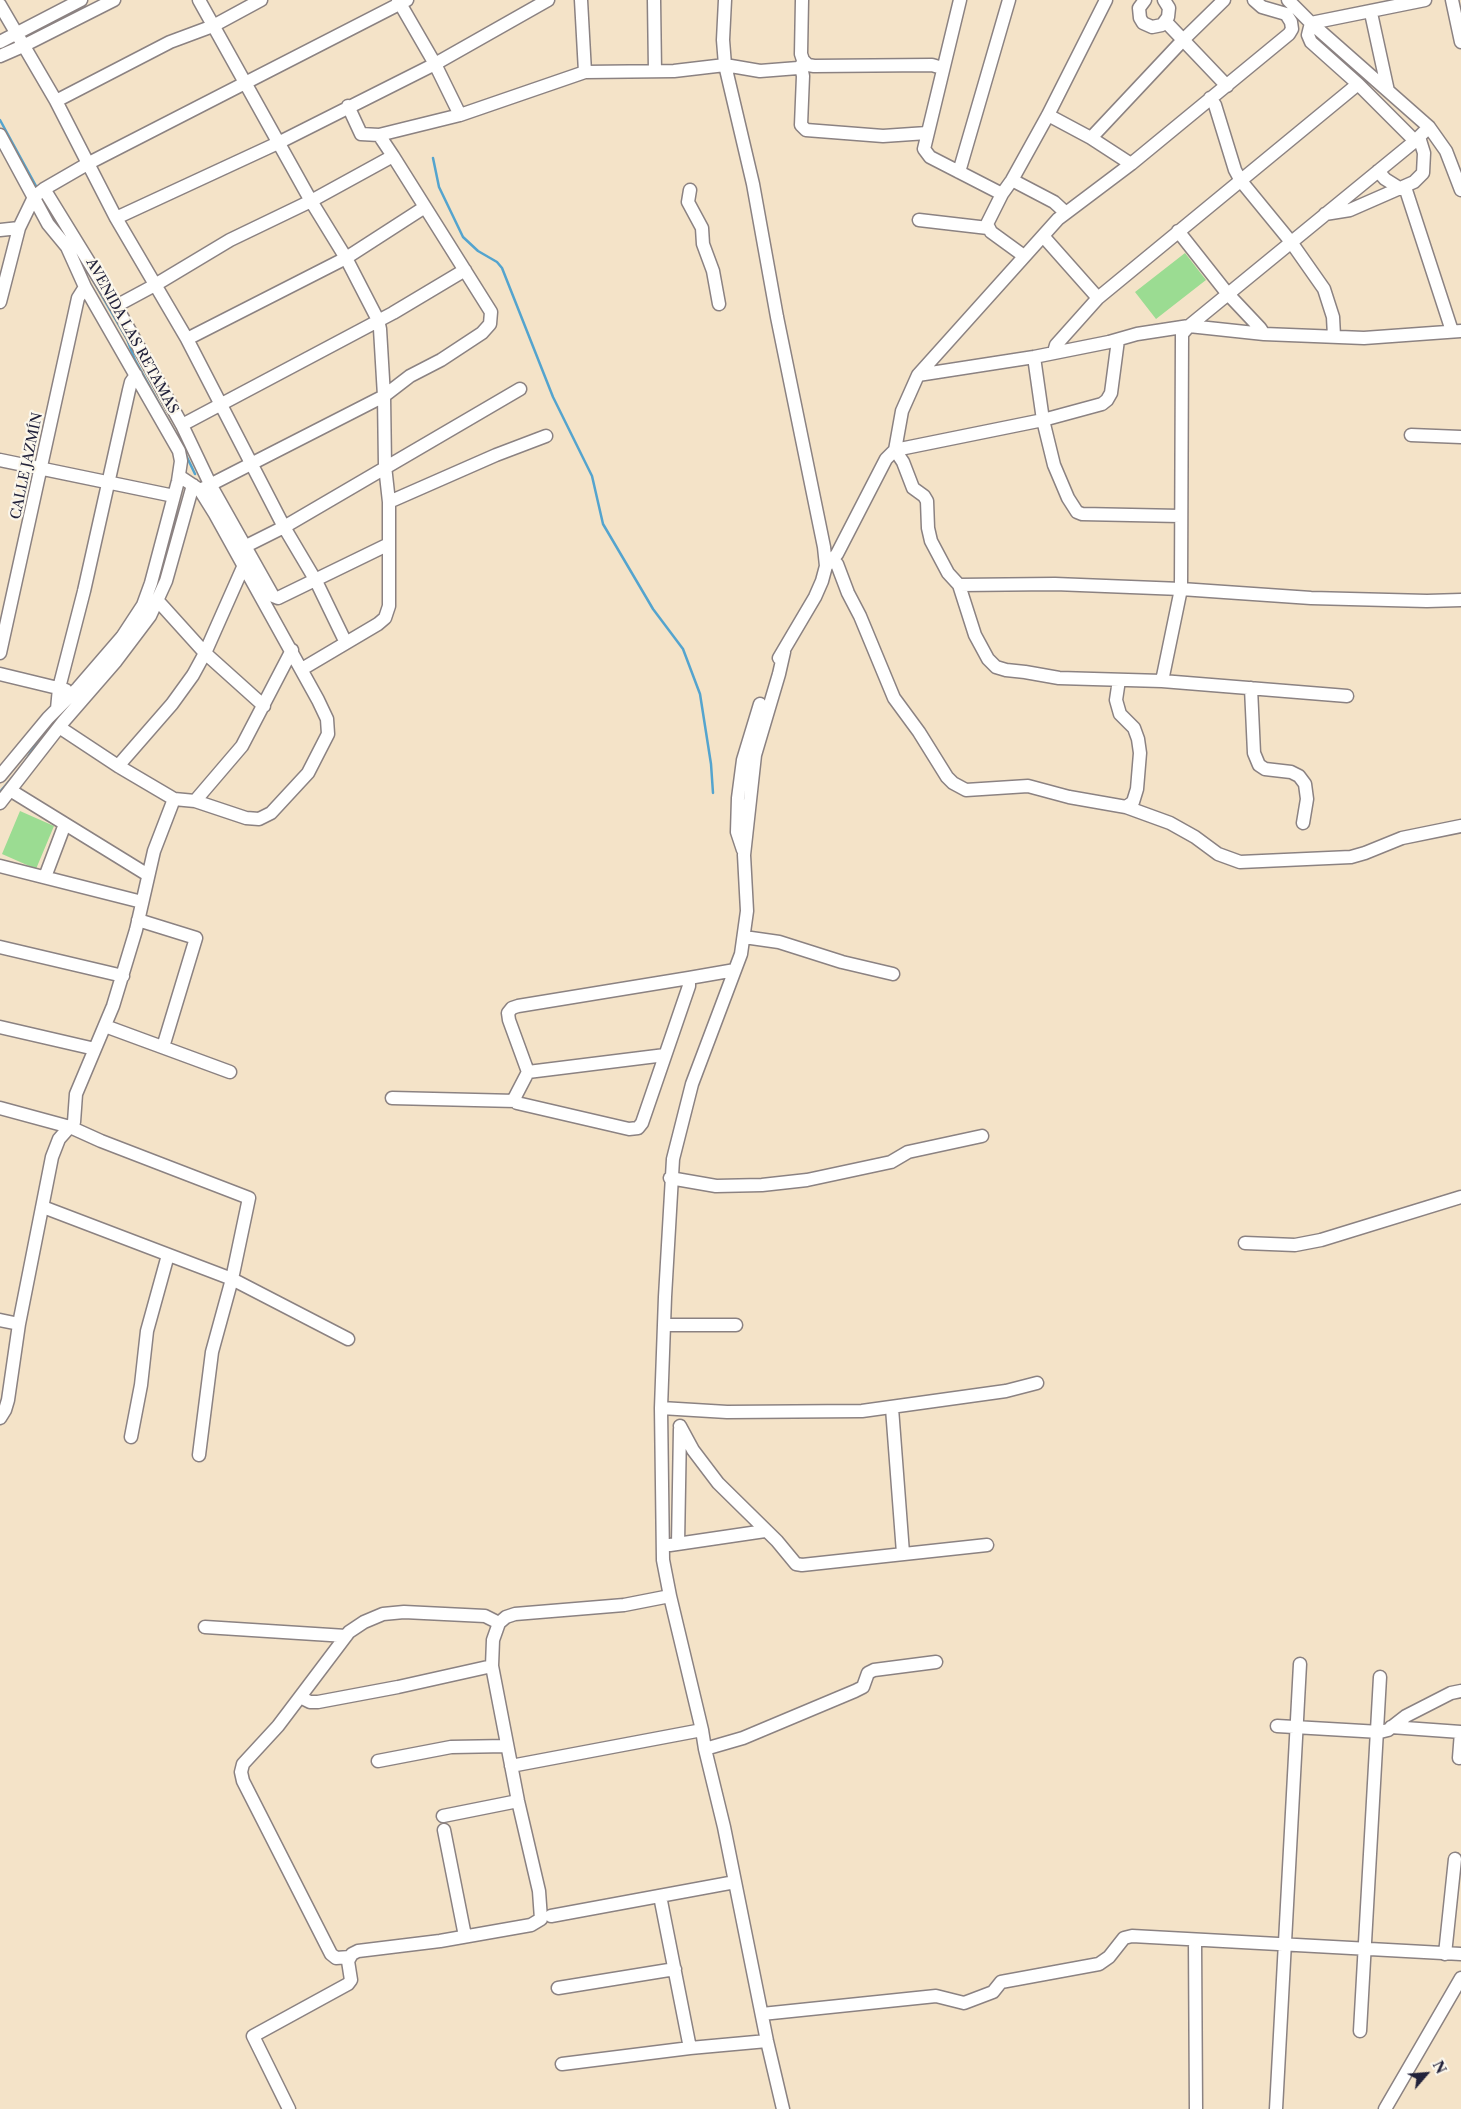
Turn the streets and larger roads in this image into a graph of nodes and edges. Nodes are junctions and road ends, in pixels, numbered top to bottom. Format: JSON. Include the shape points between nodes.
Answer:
{"nodes":[{"id":1,"x":80,"y":0,"type":"edge"},
{"id":2,"x":114,"y":0,"type":"edge"},
{"id":3,"x":199,"y":0,"type":"edge"},
{"id":4,"x":261,"y":0,"type":"edge"},
{"id":5,"x":548,"y":0,"type":"edge"},
{"id":6,"x":581,"y":0,"type":"edge"},
{"id":7,"x":654,"y":0,"type":"edge"},
{"id":8,"x":725,"y":0,"type":"edge"},
{"id":9,"x":802,"y":0,"type":"edge"},
{"id":10,"x":960,"y":0,"type":"edge"},
{"id":11,"x":1008,"y":0,"type":"edge"},
{"id":12,"x":1106,"y":0,"type":"edge"},
{"id":13,"x":1144,"y":0,"type":"edge"},
{"id":14,"x":1164,"y":0,"type":"edge"},
{"id":15,"x":1224,"y":0,"type":"edge"},
{"id":16,"x":1254,"y":0,"type":"edge"},
{"id":17,"x":1288,"y":0,"type":"edge"},
{"id":18,"x":1425,"y":0,"type":"edge"},
{"id":19,"x":1452,"y":0,"type":"edge"},
{"id":20,"x":402,"y":1,"type":"edge"},
{"id":21,"x":0,"y":5,"type":"edge"},
{"id":22,"x":1371,"y":12,"type":"junction"},
{"id":23,"x":1166,"y":22,"type":"junction"},
{"id":24,"x":1311,"y":23,"type":"junction"},
{"id":25,"x":213,"y":26,"type":"junction"},
{"id":26,"x":16,"y":33,"type":"junction"},
{"id":27,"x":1183,"y":40,"type":"junction"},
{"id":28,"x":0,"y":42,"type":"edge"},
{"id":29,"x":1461,"y":42,"type":"edge"},
{"id":30,"x":23,"y":46,"type":"junction"},
{"id":31,"x":0,"y":56,"type":"edge"},
{"id":32,"x":435,"y":64,"type":"junction"},
{"id":33,"x":803,"y":65,"type":"junction"},
{"id":34,"x":724,"y":66,"type":"junction"},
{"id":35,"x":942,"y":68,"type":"junction"},
{"id":36,"x":655,"y":70,"type":"junction"},
{"id":37,"x":585,"y":72,"type":"junction"},
{"id":38,"x":246,"y":84,"type":"junction"},
{"id":39,"x":1358,"y":84,"type":"junction"},
{"id":40,"x":1227,"y":86,"type":"junction"},
{"id":41,"x":1388,"y":91,"type":"junction"},
{"id":42,"x":1210,"y":98,"type":"junction"},
{"id":43,"x":56,"y":102,"type":"junction"},
{"id":44,"x":348,"y":106,"type":"junction"},
{"id":45,"x":460,"y":115,"type":"junction"},
{"id":46,"x":1048,"y":115,"type":"junction"},
{"id":47,"x":1429,"y":127,"type":"junction"},
{"id":48,"x":927,"y":133,"type":"junction"},
{"id":49,"x":0,"y":135,"type":"edge"},
{"id":50,"x":379,"y":135,"type":"junction"},
{"id":51,"x":1091,"y":138,"type":"junction"},
{"id":52,"x":1417,"y":139,"type":"junction"},
{"id":53,"x":278,"y":143,"type":"junction"},
{"id":54,"x":392,"y":156,"type":"junction"},
{"id":55,"x":89,"y":163,"type":"junction"},
{"id":56,"x":1131,"y":164,"type":"junction"},
{"id":57,"x":1378,"y":171,"type":"junction"},
{"id":58,"x":959,"y":172,"type":"junction"},
{"id":59,"x":1458,"y":175,"type":"edge"},
{"id":60,"x":1012,"y":180,"type":"junction"},
{"id":61,"x":1241,"y":181,"type":"junction"},
{"id":62,"x":1403,"y":188,"type":"junction"},
{"id":63,"x":690,"y":190,"type":"dead end"},
{"id":64,"x":1461,"y":190,"type":"edge"},
{"id":65,"x":39,"y":193,"type":"junction"},
{"id":66,"x":1002,"y":194,"type":"junction"},
{"id":67,"x":311,"y":201,"type":"junction"},
{"id":68,"x":425,"y":207,"type":"junction"},
{"id":69,"x":1066,"y":213,"type":"junction"},
{"id":70,"x":1325,"y":214,"type":"junction"},
{"id":71,"x":116,"y":218,"type":"junction"},
{"id":72,"x":918,"y":220,"type":"dead end"},
{"id":73,"x":19,"y":228,"type":"junction"},
{"id":74,"x":988,"y":228,"type":"junction"},
{"id":75,"x":0,"y":230,"type":"edge"},
{"id":76,"x":1178,"y":231,"type":"junction"},
{"id":77,"x":1043,"y":236,"type":"junction"},
{"id":78,"x":1291,"y":242,"type":"junction"},
{"id":79,"x":1024,"y":256,"type":"junction"},
{"id":80,"x":346,"y":258,"type":"junction"},
{"id":81,"x":465,"y":270,"type":"junction"},
{"id":82,"x":155,"y":285,"type":"junction"},
{"id":83,"x":2,"y":286,"type":"edge"},
{"id":84,"x":85,"y":287,"type":"junction"},
{"id":85,"x":1227,"y":293,"type":"junction"},
{"id":86,"x":1098,"y":298,"type":"junction"},
{"id":87,"x":0,"y":302,"type":"edge"},
{"id":88,"x":719,"y":304,"type":"dead end"},
{"id":89,"x":116,"y":306,"type":"junction"},
{"id":90,"x":378,"y":320,"type":"junction"},
{"id":91,"x":1188,"y":326,"type":"junction"},
{"id":92,"x":1456,"y":331,"type":"edge"},
{"id":93,"x":1264,"y":334,"type":"junction"},
{"id":94,"x":1334,"y":336,"type":"junction"},
{"id":95,"x":187,"y":339,"type":"junction"},
{"id":96,"x":1118,"y":340,"type":"junction"},
{"id":97,"x":1054,"y":352,"type":"junction"},
{"id":98,"x":1034,"y":357,"type":"junction"},
{"id":99,"x":136,"y":376,"type":"junction"},
{"id":100,"x":918,"y":376,"type":"junction"},
{"id":101,"x":520,"y":389,"type":"dead end"},
{"id":102,"x":384,"y":396,"type":"junction"},
{"id":103,"x":220,"y":404,"type":"junction"},
{"id":104,"x":1043,"y":420,"type":"junction"},
{"id":105,"x":182,"y":425,"type":"junction"},
{"id":106,"x":1410,"y":435,"type":"dead end"},
{"id":107,"x":546,"y":436,"type":"dead end"},
{"id":108,"x":1461,"y":437,"type":"edge"},
{"id":109,"x":895,"y":450,"type":"junction"},
{"id":110,"x":0,"y":460,"type":"edge"},
{"id":111,"x":252,"y":462,"type":"junction"},
{"id":112,"x":385,"y":466,"type":"junction"},
{"id":113,"x":42,"y":469,"type":"junction"},
{"id":114,"x":179,"y":476,"type":"junction"},
{"id":115,"x":107,"y":483,"type":"junction"},
{"id":116,"x":202,"y":487,"type":"junction"},
{"id":117,"x":174,"y":496,"type":"junction"},
{"id":118,"x":389,"y":502,"type":"junction"},
{"id":119,"x":1180,"y":516,"type":"junction"},
{"id":120,"x":284,"y":527,"type":"junction"},
{"id":121,"x":389,"y":544,"type":"junction"},
{"id":122,"x":246,"y":546,"type":"junction"},
{"id":123,"x":829,"y":563,"type":"junction"},
{"id":124,"x":244,"y":565,"type":"junction"},
{"id":125,"x":316,"y":581,"type":"junction"},
{"id":126,"x":959,"y":585,"type":"junction"},
{"id":127,"x":1181,"y":589,"type":"junction"},
{"id":128,"x":1461,"y":600,"type":"edge"},
{"id":129,"x":158,"y":601,"type":"junction"},
{"id":130,"x":346,"y":643,"type":"junction"},
{"id":131,"x":292,"y":650,"type":"junction"},
{"id":132,"x":0,"y":653,"type":"edge"},
{"id":133,"x":205,"y":653,"type":"junction"},
{"id":134,"x":302,"y":669,"type":"junction"},
{"id":135,"x":0,"y":674,"type":"edge"},
{"id":136,"x":1119,"y":680,"type":"junction"},
{"id":137,"x":1162,"y":681,"type":"junction"},
{"id":138,"x":59,"y":688,"type":"junction"},
{"id":139,"x":1251,"y":688,"type":"junction"},
{"id":140,"x":73,"y":692,"type":"junction"},
{"id":141,"x":1347,"y":696,"type":"dead end"},
{"id":142,"x":264,"y":706,"type":"junction"},
{"id":143,"x":57,"y":708,"type":"junction"},
{"id":144,"x":61,"y":725,"type":"junction"},
{"id":145,"x":118,"y":766,"type":"junction"},
{"id":146,"x":0,"y":776,"type":"edge"},
{"id":147,"x":10,"y":790,"type":"junction"},
{"id":148,"x":174,"y":799,"type":"junction"},
{"id":149,"x":195,"y":801,"type":"junction"},
{"id":150,"x":0,"y":803,"type":"edge"},
{"id":151,"x":1126,"y":807,"type":"junction"},
{"id":152,"x":1304,"y":823,"type":"dead end"},
{"id":153,"x":65,"y":824,"type":"junction"},
{"id":154,"x":1461,"y":826,"type":"edge"},
{"id":155,"x":0,"y":866,"type":"edge"},
{"id":156,"x":148,"y":875,"type":"junction"},
{"id":157,"x":45,"y":877,"type":"junction"},
{"id":158,"x":142,"y":902,"type":"junction"},
{"id":159,"x":138,"y":920,"type":"junction"},
{"id":160,"x":744,"y":937,"type":"junction"},
{"id":161,"x":0,"y":948,"type":"edge"},
{"id":162,"x":736,"y":970,"type":"junction"},
{"id":163,"x":893,"y":974,"type":"dead end"},
{"id":164,"x":123,"y":976,"type":"junction"},
{"id":165,"x":689,"y":978,"type":"junction"},
{"id":166,"x":104,"y":1026,"type":"junction"},
{"id":167,"x":0,"y":1027,"type":"edge"},
{"id":168,"x":164,"y":1047,"type":"junction"},
{"id":169,"x":94,"y":1049,"type":"junction"},
{"id":170,"x":665,"y":1055,"type":"junction"},
{"id":171,"x":230,"y":1072,"type":"dead end"},
{"id":172,"x":528,"y":1072,"type":"junction"},
{"id":173,"x":392,"y":1098,"type":"dead end"},
{"id":174,"x":516,"y":1101,"type":"junction"},
{"id":175,"x":0,"y":1108,"type":"edge"},
{"id":176,"x":70,"y":1127,"type":"junction"},
{"id":177,"x":982,"y":1136,"type":"dead end"},
{"id":178,"x":670,"y":1178,"type":"junction"},
{"id":179,"x":1461,"y":1196,"type":"edge"},
{"id":180,"x":43,"y":1207,"type":"junction"},
{"id":181,"x":1245,"y":1243,"type":"dead end"},
{"id":182,"x":168,"y":1255,"type":"junction"},
{"id":183,"x":232,"y":1279,"type":"junction"},
{"id":184,"x":0,"y":1320,"type":"edge"},
{"id":185,"x":19,"y":1324,"type":"junction"},
{"id":186,"x":664,"y":1325,"type":"junction"},
{"id":187,"x":736,"y":1325,"type":"dead end"},
{"id":188,"x":348,"y":1339,"type":"dead end"},
{"id":189,"x":1037,"y":1383,"type":"dead end"},
{"id":190,"x":661,"y":1408,"type":"junction"},
{"id":191,"x":892,"y":1408,"type":"junction"},
{"id":192,"x":680,"y":1409,"type":"junction"},
{"id":193,"x":0,"y":1418,"type":"edge"},
{"id":194,"x":680,"y":1426,"type":"junction"},
{"id":195,"x":131,"y":1436,"type":"dead end"},
{"id":196,"x":199,"y":1455,"type":"dead end"},
{"id":197,"x":765,"y":1531,"type":"junction"},
{"id":198,"x":678,"y":1544,"type":"junction"},
{"id":199,"x":663,"y":1545,"type":"junction"},
{"id":200,"x":987,"y":1545,"type":"dead end"},
{"id":201,"x":903,"y":1553,"type":"junction"},
{"id":202,"x":670,"y":1596,"type":"junction"},
{"id":203,"x":499,"y":1623,"type":"junction"},
{"id":204,"x":205,"y":1627,"type":"dead end"},
{"id":205,"x":346,"y":1636,"type":"junction"},
{"id":206,"x":936,"y":1662,"type":"dead end"},
{"id":207,"x":1300,"y":1664,"type":"dead end"},
{"id":208,"x":492,"y":1666,"type":"junction"},
{"id":209,"x":1380,"y":1677,"type":"dead end"},
{"id":210,"x":1461,"y":1692,"type":"edge"},
{"id":211,"x":300,"y":1697,"type":"junction"},
{"id":212,"x":1277,"y":1726,"type":"dead end"},
{"id":213,"x":1296,"y":1727,"type":"junction"},
{"id":214,"x":1391,"y":1727,"type":"junction"},
{"id":215,"x":702,"y":1730,"type":"junction"},
{"id":216,"x":1461,"y":1732,"type":"edge"},
{"id":217,"x":1377,"y":1733,"type":"junction"},
{"id":218,"x":507,"y":1746,"type":"junction"},
{"id":219,"x":705,"y":1749,"type":"junction"},
{"id":220,"x":1459,"y":1758,"type":"dead end"},
{"id":221,"x":378,"y":1762,"type":"dead end"},
{"id":222,"x":511,"y":1766,"type":"junction"},
{"id":223,"x":518,"y":1800,"type":"junction"},
{"id":224,"x":443,"y":1816,"type":"dead end"},
{"id":225,"x":444,"y":1830,"type":"dead end"},
{"id":226,"x":1455,"y":1859,"type":"dead end"},
{"id":227,"x":735,"y":1882,"type":"junction"},
{"id":228,"x":660,"y":1896,"type":"junction"},
{"id":229,"x":550,"y":1916,"type":"dead end"},
{"id":230,"x":465,"y":1936,"type":"junction"},
{"id":231,"x":1196,"y":1940,"type":"junction"},
{"id":232,"x":1285,"y":1944,"type":"junction"},
{"id":233,"x":1365,"y":1948,"type":"junction"},
{"id":234,"x":1445,"y":1954,"type":"junction"},
{"id":235,"x":1461,"y":1954,"type":"edge"},
{"id":236,"x":350,"y":1957,"type":"junction"},
{"id":237,"x":675,"y":1969,"type":"junction"},
{"id":238,"x":1461,"y":1978,"type":"edge"},
{"id":239,"x":558,"y":1988,"type":"dead end"},
{"id":240,"x":762,"y":2014,"type":"junction"},
{"id":241,"x":1360,"y":2031,"type":"dead end"},
{"id":242,"x":767,"y":2041,"type":"junction"},
{"id":243,"x":690,"y":2048,"type":"junction"},
{"id":244,"x":562,"y":2064,"type":"dead end"},
{"id":245,"x":289,"y":2109,"type":"edge"},
{"id":246,"x":782,"y":2109,"type":"edge"},
{"id":247,"x":1196,"y":2109,"type":"edge"},
{"id":248,"x":1276,"y":2109,"type":"edge"},
{"id":249,"x":1385,"y":2109,"type":"edge"}],
"edges":[{"from":1,"to":26,"type":"street"},
{"from":2,"to":30,"type":"street"},
{"from":3,"to":25,"type":"street"},
{"from":4,"to":25,"type":"street"},
{"from":5,"to":32,"type":"street"},
{"from":6,"to":37,"type":"street"},
{"from":7,"to":36,"type":"street"},
{"from":8,"to":34,"type":"street"},
{"from":9,"to":33,"type":"street"},
{"from":10,"to":35,"type":"street"},
{"from":11,"to":58,"type":"street"},
{"from":12,"to":46,"type":"street"},
{"from":13,"to":23,"type":"street","via":[[1139,8],[1143,23],[1158,27]]},
{"from":14,"to":23,"type":"street","via":[[1169,8]]},
{"from":15,"to":27,"type":"street"},
{"from":16,"to":40,"type":"street","via":[[1286,14],[1292,29]]},
{"from":17,"to":24,"type":"street"},
{"from":18,"to":22,"type":"street"},
{"from":19,"to":29,"type":"street"},
{"from":20,"to":32,"type":"street"},
{"from":20,"to":38,"type":"street"},
{"from":21,"to":26,"type":"street"},
{"from":22,"to":24,"type":"street"},
{"from":22,"to":41,"type":"street"},
{"from":23,"to":27,"type":"street"},
{"from":24,"to":39,"type":"street","via":[[1308,35],[1311,42]]},
{"from":24,"to":41,"type":"street"},
{"from":25,"to":38,"type":"street"},
{"from":25,"to":43,"type":"street","via":[[170,42]]},
{"from":26,"to":28,"type":"street"},
{"from":26,"to":30,"type":"street"},
{"from":27,"to":40,"type":"street"},
{"from":27,"to":51,"type":"street"},
{"from":30,"to":31,"type":"street"},
{"from":30,"to":43,"type":"street"},
{"from":32,"to":44,"type":"street"},
{"from":32,"to":45,"type":"street"},
{"from":33,"to":34,"type":"street","via":[[760,71]]},
{"from":33,"to":35,"type":"street","via":[[932,65]]},
{"from":33,"to":48,"type":"street","via":[[801,125],[806,130],[883,136]]},
{"from":34,"to":36,"type":"street"},
{"from":34,"to":123,"type":"street","via":[[753,184],[777,317]]},
{"from":35,"to":48,"type":"street"},
{"from":36,"to":37,"type":"street"},
{"from":37,"to":45,"type":"street"},
{"from":38,"to":53,"type":"street"},
{"from":38,"to":55,"type":"street"},
{"from":39,"to":52,"type":"street"},
{"from":39,"to":61,"type":"street"},
{"from":40,"to":42,"type":"street"},
{"from":41,"to":47,"type":"street"},
{"from":42,"to":56,"type":"street"},
{"from":42,"to":61,"type":"street"},
{"from":43,"to":55,"type":"street"},
{"from":44,"to":50,"type":"street","via":[[361,134]]},
{"from":44,"to":53,"type":"street"},
{"from":45,"to":50,"type":"street"},
{"from":46,"to":51,"type":"street"},
{"from":46,"to":60,"type":"street"},
{"from":47,"to":52,"type":"street"},
{"from":47,"to":59,"type":"street"},
{"from":48,"to":58,"type":"street","via":[[924,148],[927,154]]},
{"from":49,"to":65,"type":"street"},
{"from":50,"to":54,"type":"street"},
{"from":51,"to":56,"type":"street"},
{"from":52,"to":57,"type":"street"},
{"from":52,"to":62,"type":"street","via":[[1424,153],[1423,173]]},
{"from":53,"to":67,"type":"street"},
{"from":53,"to":71,"type":"street"},
{"from":54,"to":67,"type":"street"},
{"from":54,"to":68,"type":"street"},
{"from":55,"to":65,"type":"street"},
{"from":55,"to":71,"type":"street"},
{"from":56,"to":69,"type":"street"},
{"from":57,"to":62,"type":"street","via":[[1385,179]]},
{"from":57,"to":70,"type":"street"},
{"from":58,"to":66,"type":"street"},
{"from":59,"to":64,"type":"street"},
{"from":60,"to":66,"type":"street"},
{"from":60,"to":69,"type":"street","via":[[1054,202]]},
{"from":61,"to":76,"type":"street"},
{"from":61,"to":78,"type":"street"},
{"from":62,"to":70,"type":"street","via":[[1350,210]]},
{"from":62,"to":92,"type":"street"},
{"from":63,"to":88,"type":"street","via":[[688,202],[702,228],[703,244],[713,270]]},
{"from":65,"to":73,"type":"street"},
{"from":65,"to":84,"type":"street","name":"AVENIDA LAS RETAMAS","via":[[48,224],[66,248]]},
{"from":65,"to":89,"type":"street"},
{"from":66,"to":74,"type":"street"},
{"from":67,"to":80,"type":"street"},
{"from":67,"to":82,"type":"street","via":[[230,240]]},
{"from":68,"to":80,"type":"street"},
{"from":68,"to":81,"type":"street"},
{"from":69,"to":77,"type":"street"},
{"from":70,"to":78,"type":"street"},
{"from":71,"to":82,"type":"street"},
{"from":72,"to":74,"type":"street"},
{"from":73,"to":75,"type":"street"},
{"from":73,"to":83,"type":"street"},
{"from":74,"to":79,"type":"street"},
{"from":76,"to":85,"type":"street"},
{"from":76,"to":86,"type":"street"},
{"from":77,"to":79,"type":"street"},
{"from":77,"to":86,"type":"street"},
{"from":78,"to":85,"type":"street"},
{"from":78,"to":94,"type":"street","via":[[1324,289],[1333,317]]},
{"from":79,"to":100,"type":"street"},
{"from":80,"to":90,"type":"street"},
{"from":80,"to":95,"type":"street"},
{"from":81,"to":90,"type":"street"},
{"from":81,"to":102,"type":"street","via":[[491,312],[490,324],[482,333],[410,376]]},
{"from":82,"to":89,"type":"street"},
{"from":82,"to":95,"type":"street"},
{"from":83,"to":87,"type":"street"},
{"from":84,"to":99,"type":"street","name":"AVENIDA LAS RETAMAS"},
{"from":84,"to":113,"type":"street","name":"CALLE JAZMÍN","via":[[78,298]]},
{"from":85,"to":91,"type":"street"},
{"from":85,"to":93,"type":"street"},
{"from":86,"to":97,"type":"street","via":[[1056,345]]},
{"from":89,"to":105,"type":"street"},
{"from":90,"to":102,"type":"street"},
{"from":90,"to":103,"type":"street"},
{"from":91,"to":93,"type":"street"},
{"from":91,"to":96,"type":"street"},
{"from":91,"to":119,"type":"street","via":[[1182,334],[1181,348]]},
{"from":92,"to":94,"type":"street","via":[[1364,338]]},
{"from":93,"to":94,"type":"street"},
{"from":95,"to":103,"type":"street"},
{"from":96,"to":97,"type":"street"},
{"from":96,"to":104,"type":"street","via":[[1107,400],[1100,405]]},
{"from":97,"to":98,"type":"street"},
{"from":98,"to":100,"type":"street"},
{"from":98,"to":104,"type":"street"},
{"from":99,"to":114,"type":"street","name":"AVENIDA LAS RETAMAS","via":[[179,451]]},
{"from":99,"to":115,"type":"street","via":[[131,382]]},
{"from":100,"to":109,"type":"street","via":[[902,411]]},
{"from":101,"to":112,"type":"street"},
{"from":102,"to":111,"type":"street"},
{"from":102,"to":112,"type":"street"},
{"from":103,"to":105,"type":"street"},
{"from":103,"to":111,"type":"street"},
{"from":104,"to":109,"type":"street"},
{"from":104,"to":119,"type":"street","via":[[1054,464],[1077,512]]},
{"from":105,"to":116,"type":"street"},
{"from":106,"to":108,"type":"street"},
{"from":107,"to":118,"type":"street"},
{"from":109,"to":123,"type":"street","via":[[886,460],[838,554]]},
{"from":109,"to":126,"type":"street","via":[[911,485],[927,501],[931,542],[948,573]]},
{"from":110,"to":113,"type":"street"},
{"from":111,"to":116,"type":"street"},
{"from":111,"to":120,"type":"street"},
{"from":112,"to":118,"type":"street"},
{"from":112,"to":120,"type":"street"},
{"from":113,"to":115,"type":"street"},
{"from":113,"to":132,"type":"street","name":"CALLE JAZMÍN"},
{"from":114,"to":116,"type":"street"},
{"from":114,"to":117,"type":"street","name":"AVENIDA LAS RETAMAS"},
{"from":115,"to":117,"type":"street"},
{"from":115,"to":138,"type":"street"},
{"from":116,"to":122,"type":"street"},
{"from":116,"to":124,"type":"street"},
{"from":116,"to":129,"type":"street"},
{"from":117,"to":140,"type":"street","name":"AVENIDA LAS RETAMAS","via":[[143,605],[122,637]]},
{"from":118,"to":121,"type":"street"},
{"from":119,"to":127,"type":"street"},
{"from":120,"to":122,"type":"street"},
{"from":120,"to":125,"type":"street"},
{"from":121,"to":125,"type":"street"},
{"from":121,"to":130,"type":"street","via":[[389,606],[385,618]]},
{"from":122,"to":125,"type":"street","via":[[273,596],[278,598]]},
{"from":123,"to":151,"type":"street","via":[[837,564],[894,698],[953,783],[966,790],[1028,786]]},
{"from":123,"to":160,"type":"street","via":[[815,597],[784,652],[755,754],[744,855],[747,911]]},
{"from":124,"to":131,"type":"street"},
{"from":124,"to":133,"type":"street"},
{"from":125,"to":130,"type":"street"},
{"from":126,"to":127,"type":"street","via":[[1056,584]]},
{"from":126,"to":136,"type":"street","via":[[975,635],[996,667],[1059,678]]},
{"from":127,"to":128,"type":"street","via":[[1311,598]]},
{"from":127,"to":137,"type":"street"},
{"from":129,"to":133,"type":"street"},
{"from":129,"to":144,"type":"street","via":[[134,639]]},
{"from":130,"to":134,"type":"street"},
{"from":131,"to":134,"type":"street"},
{"from":131,"to":142,"type":"street"},
{"from":133,"to":142,"type":"street"},
{"from":133,"to":145,"type":"street","via":[[172,704]]},
{"from":134,"to":149,"type":"street","via":[[327,719],[328,734],[308,773],[271,813],[259,820]]},
{"from":135,"to":138,"type":"street"},
{"from":136,"to":137,"type":"street"},
{"from":136,"to":151,"type":"street","via":[[1116,700],[1120,714],[1134,728],[1140,754],[1137,789],[1133,802]]},
{"from":137,"to":139,"type":"street"},
{"from":138,"to":140,"type":"street"},
{"from":138,"to":143,"type":"street"},
{"from":139,"to":141,"type":"street"},
{"from":139,"to":152,"type":"street","via":[[1254,753],[1259,765],[1265,769],[1291,772],[1305,784]]},
{"from":140,"to":143,"type":"street","name":"AVENIDA LAS RETAMAS"},
{"from":142,"to":149,"type":"street","via":[[242,746]]},
{"from":143,"to":144,"type":"street"},
{"from":143,"to":146,"type":"street","name":"AVENIDA LAS RETAMAS"},
{"from":144,"to":145,"type":"street"},
{"from":144,"to":147,"type":"street"},
{"from":145,"to":148,"type":"street"},
{"from":147,"to":150,"type":"street"},
{"from":147,"to":153,"type":"street"},
{"from":148,"to":149,"type":"street"},
{"from":148,"to":156,"type":"street"},
{"from":151,"to":154,"type":"street","via":[[1170,823],[1218,854],[1240,862],[1351,857],[1402,838]]},
{"from":153,"to":156,"type":"street"},
{"from":153,"to":157,"type":"street"},
{"from":155,"to":157,"type":"street"},
{"from":156,"to":158,"type":"street"},
{"from":157,"to":158,"type":"street"},
{"from":158,"to":159,"type":"street"},
{"from":159,"to":164,"type":"street"},
{"from":159,"to":168,"type":"street","via":[[196,938]]},
{"from":160,"to":162,"type":"street"},
{"from":160,"to":163,"type":"street","via":[[779,942]]},
{"from":161,"to":164,"type":"street"},
{"from":162,"to":165,"type":"street"},
{"from":162,"to":178,"type":"street","via":[[692,1084],[676,1141]]},
{"from":164,"to":166,"type":"street"},
{"from":165,"to":170,"type":"street"},
{"from":165,"to":172,"type":"street","via":[[512,1008],[508,1020]]},
{"from":166,"to":168,"type":"street"},
{"from":166,"to":169,"type":"street"},
{"from":167,"to":169,"type":"street"},
{"from":168,"to":171,"type":"street"},
{"from":169,"to":176,"type":"street","via":[[76,1094],[75,1118]]},
{"from":170,"to":172,"type":"street"},
{"from":170,"to":174,"type":"street","via":[[642,1123],[635,1129],[520,1105]]},
{"from":172,"to":174,"type":"street"},
{"from":173,"to":174,"type":"street"},
{"from":175,"to":176,"type":"street"},
{"from":176,"to":180,"type":"street","via":[[59,1139]]},
{"from":176,"to":183,"type":"street","via":[[249,1198]]},
{"from":177,"to":178,"type":"street","via":[[908,1152],[891,1162],[807,1180],[716,1186]]},
{"from":178,"to":186,"type":"street"},
{"from":179,"to":181,"type":"street","via":[[1321,1240],[1295,1245]]},
{"from":180,"to":182,"type":"street"},
{"from":180,"to":185,"type":"street"},
{"from":182,"to":183,"type":"street"},
{"from":182,"to":195,"type":"street","via":[[147,1331]]},
{"from":183,"to":188,"type":"street"},
{"from":183,"to":196,"type":"street","via":[[212,1352]]},
{"from":184,"to":185,"type":"street"},
{"from":185,"to":193,"type":"street","via":[[8,1400]]},
{"from":186,"to":187,"type":"street"},
{"from":186,"to":190,"type":"street"},
{"from":189,"to":191,"type":"street","via":[[1006,1391]]},
{"from":190,"to":192,"type":"street"},
{"from":190,"to":199,"type":"street"},
{"from":191,"to":192,"type":"street","via":[[810,1412]]},
{"from":191,"to":201,"type":"street"},
{"from":192,"to":194,"type":"street"},
{"from":194,"to":197,"type":"street","via":[[718,1483]]},
{"from":194,"to":198,"type":"street"},
{"from":197,"to":198,"type":"street"},
{"from":197,"to":201,"type":"street","via":[[796,1564]]},
{"from":198,"to":199,"type":"street"},
{"from":199,"to":202,"type":"street"},
{"from":200,"to":201,"type":"street"},
{"from":202,"to":203,"type":"street","via":[[624,1605],[515,1614]]},
{"from":202,"to":215,"type":"street"},
{"from":203,"to":205,"type":"street","via":[[485,1616],[393,1612],[364,1622]]},
{"from":203,"to":208,"type":"street"},
{"from":204,"to":205,"type":"street"},
{"from":205,"to":211,"type":"street"},
{"from":206,"to":219,"type":"street","via":[[874,1670],[868,1673],[863,1687],[855,1691],[743,1738]]},
{"from":207,"to":213,"type":"street"},
{"from":208,"to":211,"type":"street","via":[[318,1702]]},
{"from":208,"to":218,"type":"street"},
{"from":209,"to":217,"type":"street"},
{"from":210,"to":214,"type":"street","via":[[1451,1693],[1401,1718]]},
{"from":211,"to":236,"type":"street","via":[[244,1764],[242,1777],[331,1954],[336,1958]]},
{"from":212,"to":213,"type":"street"},
{"from":213,"to":217,"type":"street"},
{"from":213,"to":232,"type":"street"},
{"from":214,"to":216,"type":"street"},
{"from":214,"to":217,"type":"street"},
{"from":215,"to":219,"type":"street"},
{"from":215,"to":222,"type":"street"},
{"from":216,"to":220,"type":"street"},
{"from":217,"to":233,"type":"street"},
{"from":218,"to":221,"type":"street","via":[[451,1747]]},
{"from":218,"to":222,"type":"street"},
{"from":219,"to":227,"type":"street"},
{"from":222,"to":223,"type":"street"},
{"from":223,"to":224,"type":"street"},
{"from":223,"to":230,"type":"street","via":[[539,1891],[541,1919],[531,1925]]},
{"from":225,"to":230,"type":"street"},
{"from":226,"to":234,"type":"street"},
{"from":227,"to":228,"type":"street"},
{"from":227,"to":240,"type":"street"},
{"from":228,"to":229,"type":"street"},
{"from":228,"to":237,"type":"street"},
{"from":230,"to":236,"type":"street","via":[[358,1951]]},
{"from":231,"to":232,"type":"street"},
{"from":231,"to":240,"type":"street","via":[[1124,1938],[1099,1964],[1001,1982],[993,1992],[964,2003],[936,1996]]},
{"from":231,"to":247,"type":"street"},
{"from":232,"to":233,"type":"street"},
{"from":232,"to":248,"type":"street"},
{"from":233,"to":234,"type":"street"},
{"from":233,"to":241,"type":"street"},
{"from":234,"to":235,"type":"street"},
{"from":236,"to":245,"type":"street","via":[[351,1980],[348,1984],[253,2036]]},
{"from":237,"to":239,"type":"street"},
{"from":237,"to":243,"type":"street"},
{"from":238,"to":249,"type":"street"},
{"from":240,"to":242,"type":"street"},
{"from":242,"to":243,"type":"street"},
{"from":242,"to":246,"type":"street"},
{"from":243,"to":244,"type":"street"}]}
